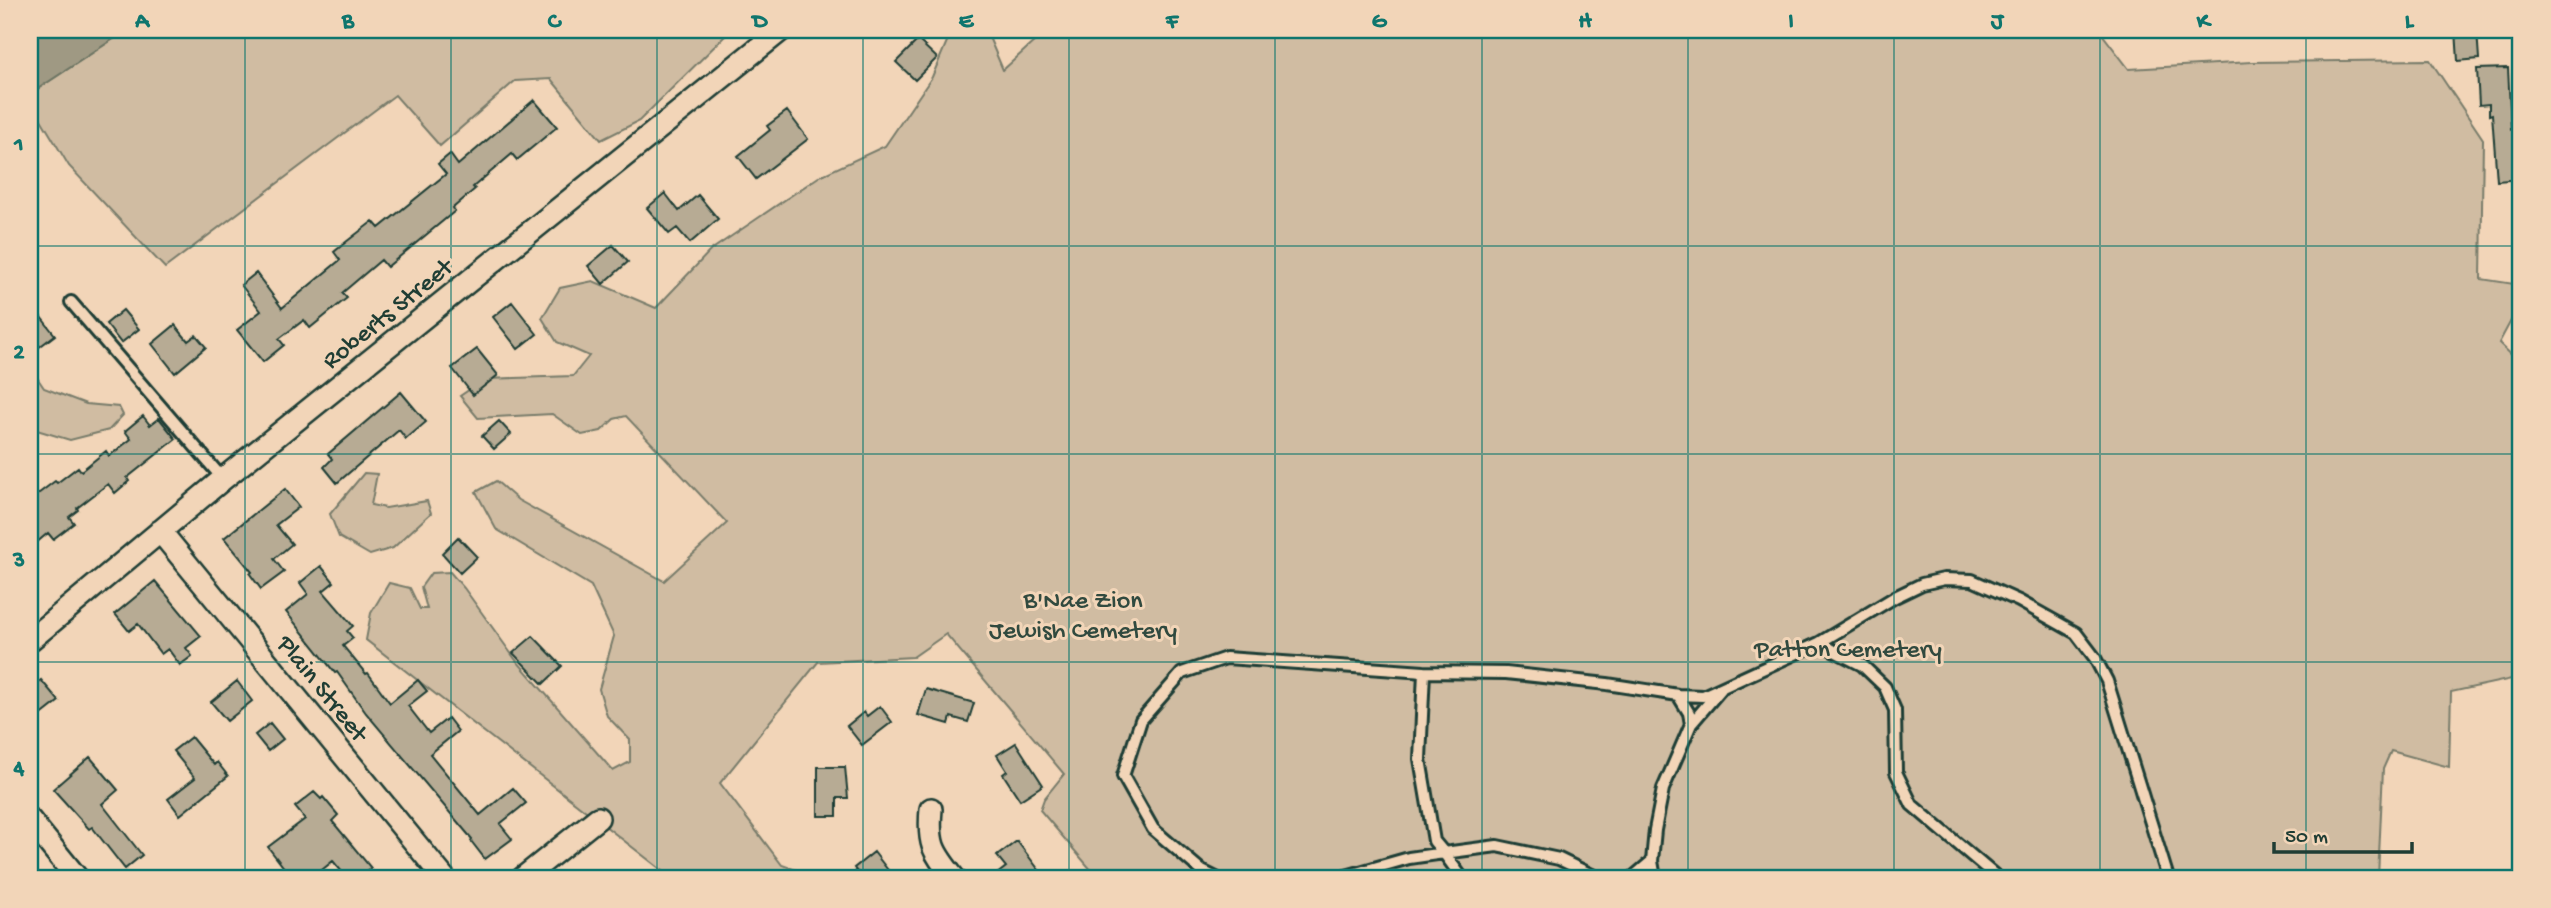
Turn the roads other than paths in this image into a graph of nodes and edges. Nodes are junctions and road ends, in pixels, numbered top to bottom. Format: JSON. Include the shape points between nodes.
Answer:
{"nodes":[{"id":1,"x":780,"y":30,"type":"edge"},
{"id":2,"x":71,"y":302,"type":"dead end"},
{"id":3,"x":223,"y":479,"type":"junction"},
{"id":4,"x":160,"y":531,"type":"junction"},
{"id":5,"x":30,"y":640,"type":"edge"},
{"id":6,"x":1819,"y":643,"type":"junction"},
{"id":7,"x":1424,"y":672,"type":"junction"},
{"id":8,"x":1723,"y":686,"type":"junction"},
{"id":9,"x":1678,"y":695,"type":"junction"},
{"id":10,"x":1691,"y":724,"type":"junction"},
{"id":11,"x":931,"y":808,"type":"dead end"},
{"id":12,"x":598,"y":818,"type":"dead end"},
{"id":13,"x":30,"y":820,"type":"edge"},
{"id":14,"x":1444,"y":853,"type":"junction"},
{"id":15,"x":1653,"y":861,"type":"junction"},
{"id":16,"x":77,"y":878,"type":"edge"},
{"id":17,"x":444,"y":878,"type":"edge"},
{"id":18,"x":523,"y":878,"type":"edge"},
{"id":19,"x":954,"y":878,"type":"edge"},
{"id":20,"x":1216,"y":878,"type":"edge"},
{"id":21,"x":1339,"y":878,"type":"edge"},
{"id":22,"x":1462,"y":878,"type":"edge"},
{"id":23,"x":1598,"y":878,"type":"edge"},
{"id":24,"x":1632,"y":878,"type":"edge"},
{"id":25,"x":1656,"y":878,"type":"edge"},
{"id":26,"x":1998,"y":878,"type":"edge"},
{"id":27,"x":2168,"y":878,"type":"edge"}],
"edges":[{"from":1,"to":3,"type":"street","name":"Roberts Street"},
{"from":2,"to":3,"type":"lane"},
{"from":3,"to":4,"type":"street","name":"Roberts Street"},
{"from":4,"to":5,"type":"street","name":"Roberts Street"},
{"from":4,"to":17,"type":"street","name":"Plain Street"},
{"from":6,"to":8,"type":"lane"},
{"from":6,"to":26,"type":"lane","via":[[1862,665],[1885,687],[1895,710],[1896,772],[1913,805]]},
{"from":6,"to":27,"type":"lane","via":[[1895,597],[1944,579],[1972,579],[2076,633],[2107,681]]},
{"from":7,"to":9,"type":"lane","via":[[1506,673]]},
{"from":7,"to":14,"type":"lane","via":[[1420,760],[1434,841]]},
{"from":7,"to":20,"type":"lane","via":[[1226,658],[1182,673],[1142,720],[1124,776],[1153,829]]},
{"from":8,"to":9,"type":"lane","via":[[1703,696]]},
{"from":8,"to":10,"type":"lane"},
{"from":9,"to":10,"type":"lane"},
{"from":10,"to":15,"type":"lane","via":[[1663,789]]},
{"from":11,"to":19,"type":"street","via":[[929,836]]},
{"from":12,"to":18,"type":"street"},
{"from":13,"to":16,"type":"street"},
{"from":14,"to":21,"type":"lane"},
{"from":14,"to":22,"type":"lane"},
{"from":14,"to":23,"type":"lane","via":[[1497,846],[1559,859]]},
{"from":15,"to":24,"type":"lane"},
{"from":15,"to":25,"type":"lane"}]}
